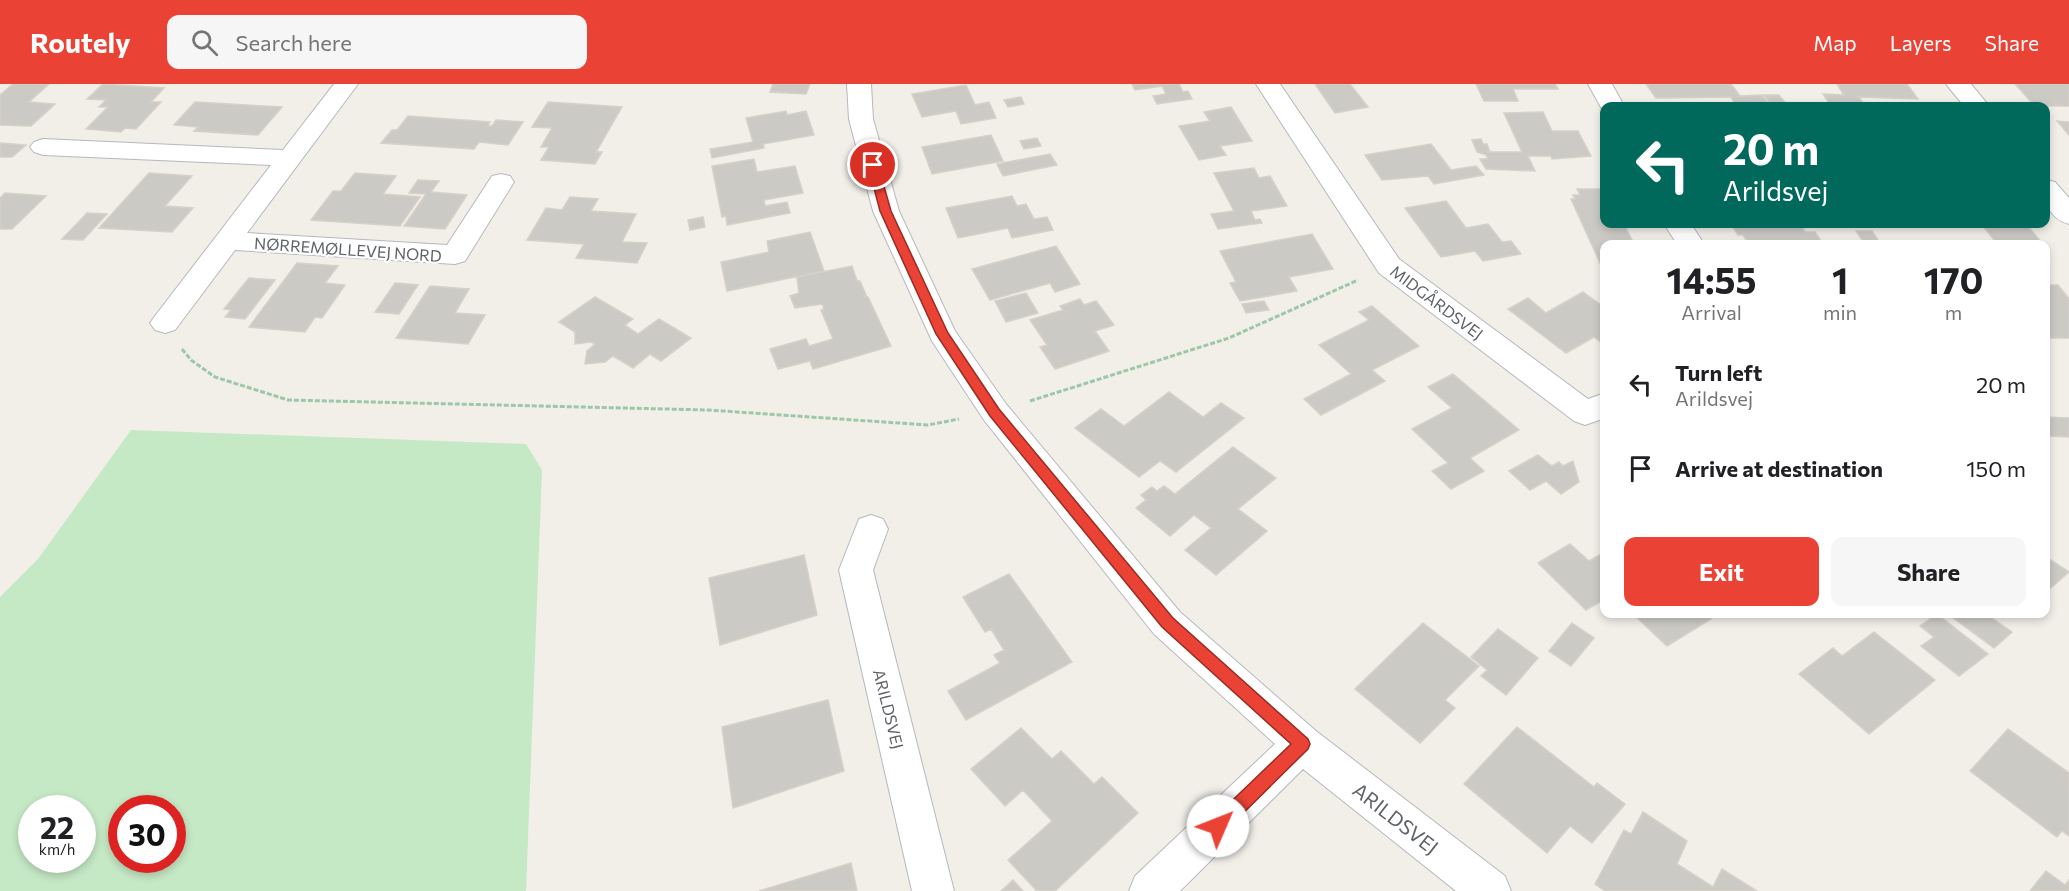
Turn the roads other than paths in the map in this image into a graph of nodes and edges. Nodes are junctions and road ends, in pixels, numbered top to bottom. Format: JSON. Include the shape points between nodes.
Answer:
{"nodes":[{"id":1,"x":346,"y":84,"type":"edge"},
{"id":2,"x":859,"y":84,"type":"edge"},
{"id":3,"x":1268,"y":84,"type":"edge"},
{"id":4,"x":1600,"y":84,"type":"edge"},
{"id":5,"x":1958,"y":84,"type":"edge"},
{"id":6,"x":1610,"y":102,"type":"edge"},
{"id":7,"x":1974,"y":102,"type":"edge"},
{"id":8,"x":44,"y":147,"type":"dead end"},
{"id":9,"x":290,"y":158,"type":"junction"},
{"id":10,"x":501,"y":182,"type":"dead end"},
{"id":11,"x":2050,"y":193,"type":"edge"},
{"id":12,"x":2069,"y":215,"type":"edge"},
{"id":13,"x":227,"y":241,"type":"junction"},
{"id":14,"x":165,"y":323,"type":"road end"},
{"id":15,"x":1600,"y":407,"type":"edge"},
{"id":16,"x":871,"y":529,"type":"dead end"},
{"id":17,"x":1302,"y":744,"type":"junction"},
{"id":18,"x":933,"y":891,"type":"edge"},
{"id":19,"x":1150,"y":891,"type":"edge"},
{"id":20,"x":1490,"y":891,"type":"edge"}],
"edges":[{"from":1,"to":9,"type":"street","name":"NØRREMØLLEVEJ NORD"},
{"from":2,"to":17,"type":"street","name":"ARILDSVEJ","via":[[861,119],[886,211],[942,334],[995,412],[1167,623]]},
{"from":3,"to":15,"type":"street","name":"MIDGÅRDSVEJ","via":[[1389,266],[1585,413]]},
{"from":4,"to":6,"type":"street"},
{"from":5,"to":7,"type":"street"},
{"from":8,"to":9,"type":"street"},
{"from":9,"to":13,"type":"street","name":"NØRREMØLLEVEJ NORD"},
{"from":10,"to":13,"type":"street","name":"NØRREMØLLEVEJ NORD","via":[[455,255]]},
{"from":11,"to":12,"type":"street"},
{"from":13,"to":14,"type":"street","name":"NØRREMØLLEVEJ NORD"},
{"from":16,"to":18,"type":"street","name":"ARILDSVEJ","via":[[856,570]]},
{"from":17,"to":19,"type":"street"},
{"from":17,"to":20,"type":"street","name":"ARILDSVEJ"}]}
